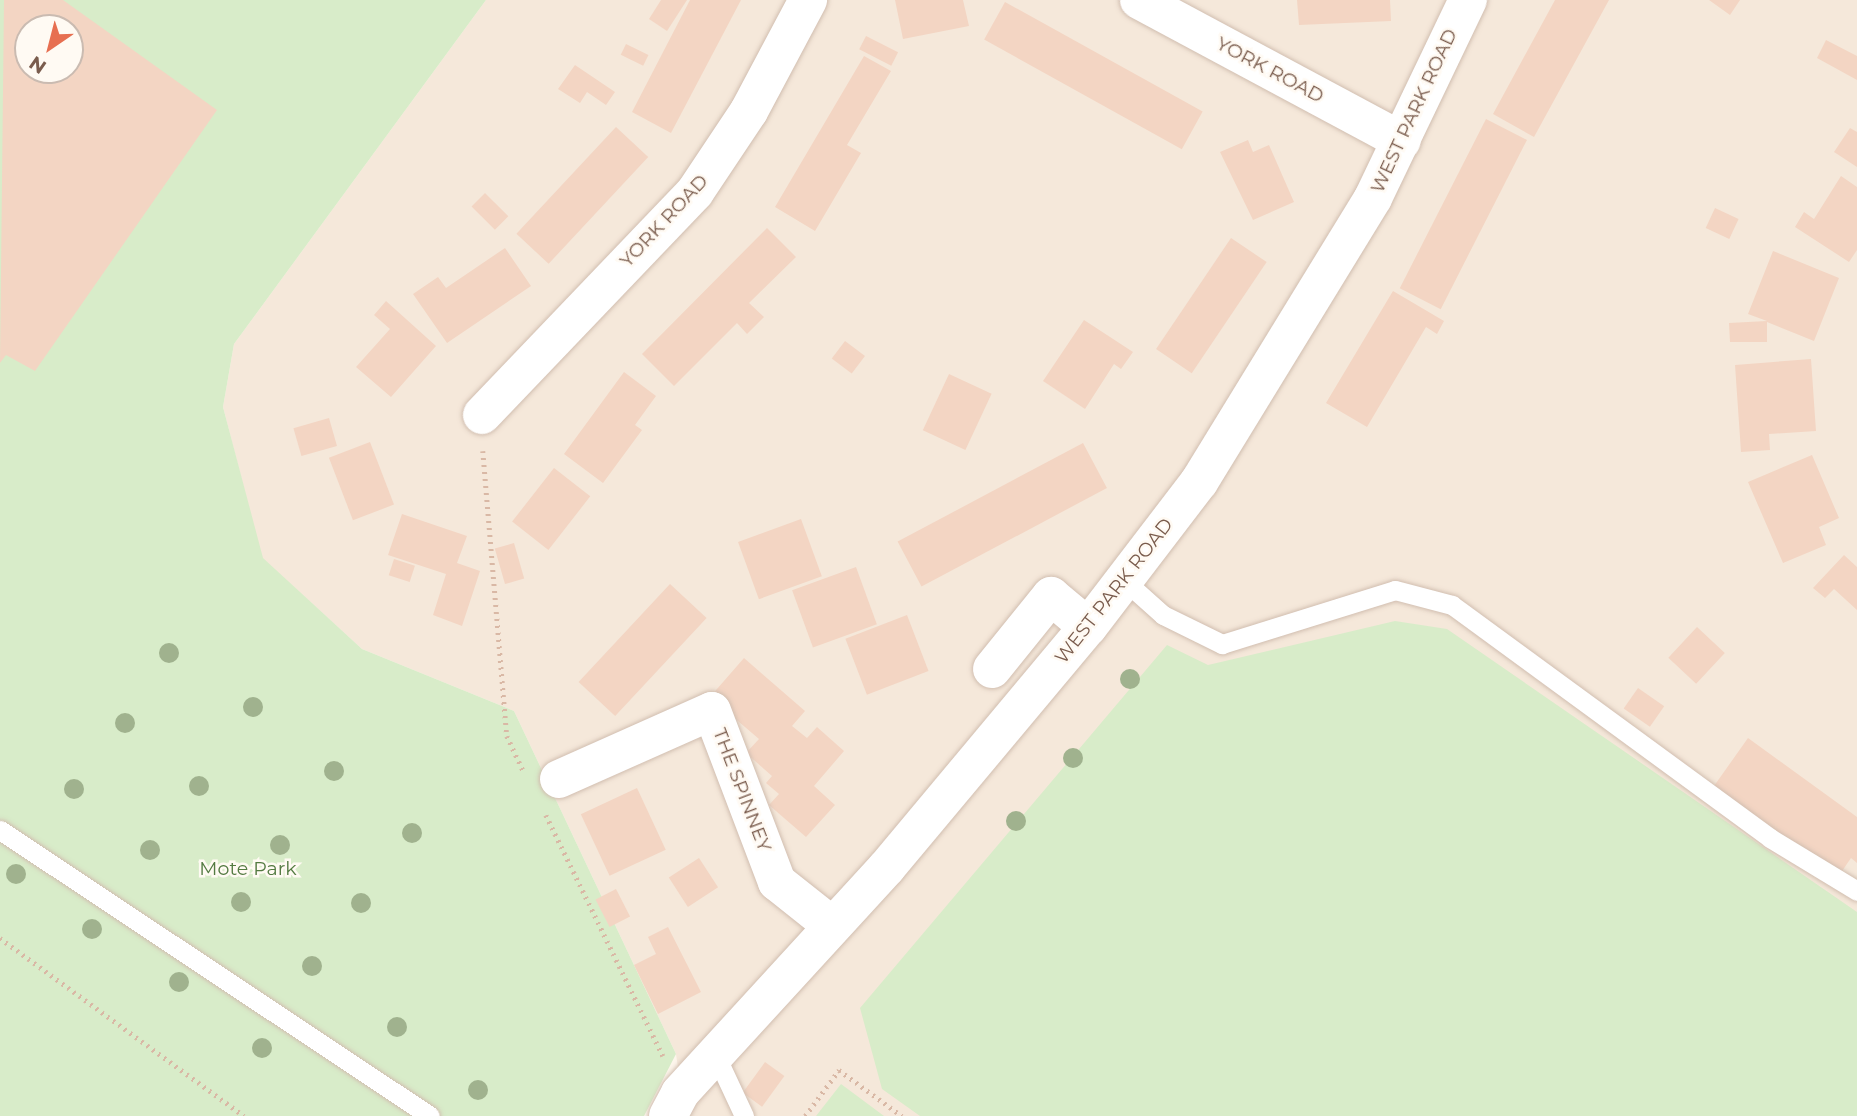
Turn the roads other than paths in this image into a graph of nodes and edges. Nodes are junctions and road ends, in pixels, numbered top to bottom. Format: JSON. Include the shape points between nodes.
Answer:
{"nodes":[{"id":1,"x":807,"y":0,"type":"edge"},
{"id":2,"x":1139,"y":0,"type":"edge"},
{"id":3,"x":1468,"y":0,"type":"edge"},
{"id":4,"x":1402,"y":141,"type":"junction"},
{"id":5,"x":482,"y":415,"type":"dead end"},
{"id":6,"x":1125,"y":581,"type":"junction"},
{"id":7,"x":1088,"y":627,"type":"junction"},
{"id":8,"x":992,"y":669,"type":"dead end"},
{"id":9,"x":559,"y":779,"type":"dead end"},
{"id":10,"x":0,"y":830,"type":"edge"},
{"id":11,"x":1857,"y":891,"type":"edge"},
{"id":12,"x":831,"y":925,"type":"junction"},
{"id":13,"x":717,"y":1058,"type":"junction"},
{"id":14,"x":430,"y":1116,"type":"edge"},
{"id":15,"x":668,"y":1116,"type":"edge"},
{"id":16,"x":744,"y":1116,"type":"edge"}],
"edges":[{"from":1,"to":5,"type":"street","name":"YORK ROAD","via":[[749,111],[695,192]]},
{"from":2,"to":4,"type":"street","name":"YORK ROAD"},
{"from":3,"to":4,"type":"street","name":"WEST PARK ROAD"},
{"from":4,"to":6,"type":"street","name":"WEST PARK ROAD","via":[[1199,482]]},
{"from":6,"to":7,"type":"street","name":"WEST PARK ROAD"},
{"from":6,"to":11,"type":"lane","via":[[1163,615],[1222,644],[1395,590],[1452,605],[1770,838]]},
{"from":7,"to":8,"type":"street","via":[[1051,596]]},
{"from":7,"to":12,"type":"street","name":"WEST PARK ROAD"},
{"from":9,"to":12,"type":"street","name":"THE SPINNEY","via":[[712,711],[777,882]]},
{"from":10,"to":14,"type":"lane"},
{"from":12,"to":13,"type":"street","name":"WEST PARK ROAD"},
{"from":13,"to":15,"type":"street","name":"WEST PARK ROAD","via":[[680,1093]]},
{"from":13,"to":16,"type":"lane"}]}
